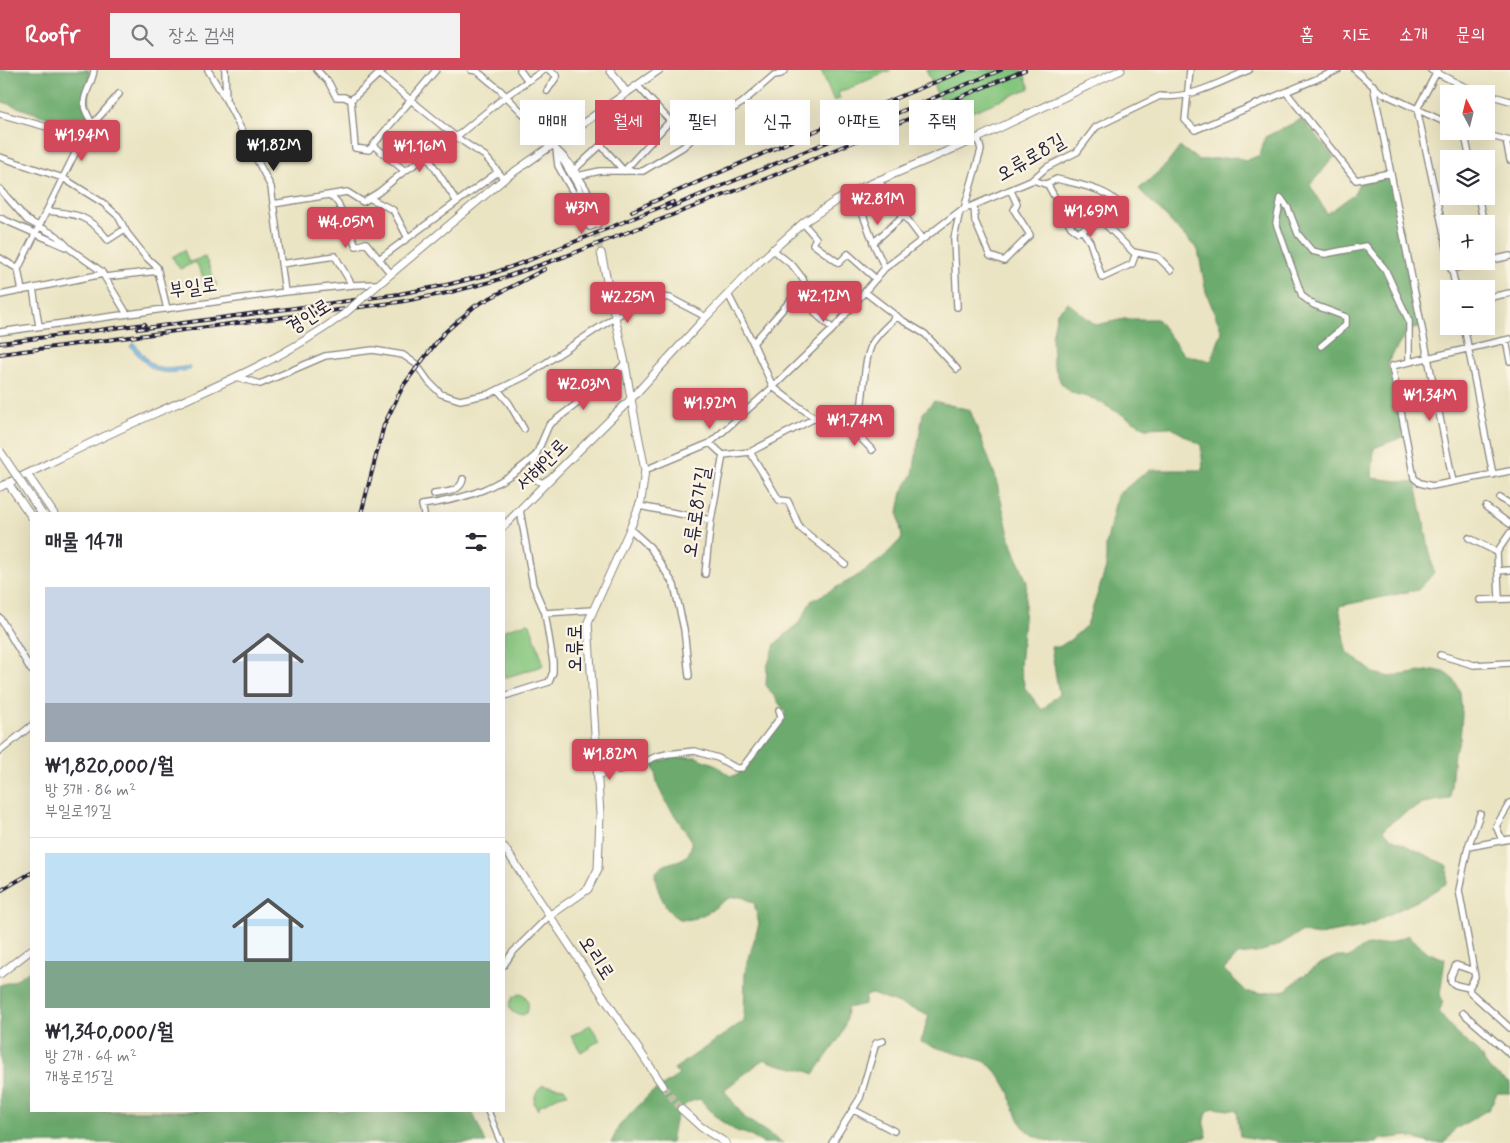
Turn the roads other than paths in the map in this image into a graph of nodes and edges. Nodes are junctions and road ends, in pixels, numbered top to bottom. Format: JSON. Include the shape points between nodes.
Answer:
{"nodes":[{"id":1,"x":94,"y":70,"type":"edge"},
{"id":2,"x":208,"y":70,"type":"edge"},
{"id":3,"x":225,"y":70,"type":"edge"},
{"id":4,"x":317,"y":70,"type":"edge"},
{"id":5,"x":436,"y":70,"type":"edge"},
{"id":6,"x":471,"y":70,"type":"edge"},
{"id":7,"x":520,"y":70,"type":"edge"},
{"id":8,"x":544,"y":70,"type":"edge"},
{"id":9,"x":549,"y":70,"type":"edge"},
{"id":10,"x":610,"y":70,"type":"edge"},
{"id":11,"x":659,"y":70,"type":"edge"},
{"id":12,"x":785,"y":70,"type":"edge"},
{"id":13,"x":1121,"y":70,"type":"edge"},
{"id":14,"x":1190,"y":70,"type":"edge"},
{"id":15,"x":1249,"y":70,"type":"edge"},
{"id":16,"x":1338,"y":70,"type":"edge"},
{"id":17,"x":1355,"y":70,"type":"edge"},
{"id":18,"x":1435,"y":71,"type":"edge"},
{"id":19,"x":381,"y":72,"type":"edge"},
{"id":20,"x":528,"y":81,"type":"junction"},
{"id":21,"x":637,"y":85,"type":"junction"},
{"id":22,"x":1372,"y":85,"type":"junction"},
{"id":23,"x":1461,"y":85,"type":"edge"},
{"id":24,"x":547,"y":91,"type":"dead end"},
{"id":25,"x":626,"y":92,"type":"junction"},
{"id":26,"x":1286,"y":92,"type":"junction"},
{"id":27,"x":119,"y":94,"type":"dead end"},
{"id":28,"x":1189,"y":94,"type":"junction"},
{"id":29,"x":506,"y":96,"type":"junction"},
{"id":30,"x":1495,"y":97,"type":"edge"},
{"id":31,"x":226,"y":100,"type":"junction"},
{"id":32,"x":350,"y":100,"type":"junction"},
{"id":33,"x":411,"y":100,"type":"junction"},
{"id":34,"x":615,"y":100,"type":"edge"},
{"id":35,"x":1510,"y":101,"type":"edge"},
{"id":36,"x":735,"y":107,"type":"edge"},
{"id":37,"x":1417,"y":109,"type":"junction"},
{"id":38,"x":0,"y":114,"type":"edge"},
{"id":39,"x":595,"y":115,"type":"edge"},
{"id":40,"x":1440,"y":120,"type":"edge"},
{"id":41,"x":670,"y":121,"type":"joint"},
{"id":42,"x":93,"y":124,"type":"junction"},
{"id":43,"x":83,"y":137,"type":"junction"},
{"id":44,"x":456,"y":137,"type":"junction"},
{"id":45,"x":1495,"y":137,"type":"edge"},
{"id":46,"x":978,"y":138,"type":"junction"},
{"id":47,"x":1508,"y":141,"type":"edge"},
{"id":48,"x":373,"y":145,"type":"junction"},
{"id":49,"x":601,"y":145,"type":"joint"},
{"id":50,"x":685,"y":145,"type":"edge"},
{"id":51,"x":554,"y":147,"type":"junction"},
{"id":52,"x":427,"y":156,"type":"junction"},
{"id":53,"x":0,"y":157,"type":"edge"},
{"id":54,"x":1510,"y":160,"type":"edge"},
{"id":55,"x":404,"y":171,"type":"junction"},
{"id":56,"x":624,"y":171,"type":"junction"},
{"id":57,"x":498,"y":172,"type":"junction"},
{"id":58,"x":576,"y":173,"type":"junction"},
{"id":59,"x":1390,"y":174,"type":"junction"},
{"id":60,"x":63,"y":178,"type":"junction"},
{"id":61,"x":504,"y":179,"type":"junction"},
{"id":62,"x":878,"y":180,"type":"junction"},
{"id":63,"x":1033,"y":180,"type":"junction"},
{"id":64,"x":1046,"y":184,"type":"junction"},
{"id":65,"x":0,"y":189,"type":"edge"},
{"id":66,"x":1011,"y":190,"type":"junction"},
{"id":67,"x":854,"y":191,"type":"junction"},
{"id":68,"x":330,"y":195,"type":"junction"},
{"id":69,"x":370,"y":198,"type":"junction"},
{"id":70,"x":456,"y":202,"type":"junction"},
{"id":71,"x":273,"y":204,"type":"junction"},
{"id":72,"x":974,"y":206,"type":"junction"},
{"id":73,"x":962,"y":210,"type":"junction"},
{"id":74,"x":1122,"y":210,"type":"dead end"},
{"id":75,"x":47,"y":211,"type":"junction"},
{"id":76,"x":904,"y":215,"type":"junction"},
{"id":77,"x":1440,"y":215,"type":"edge"},
{"id":78,"x":0,"y":218,"type":"edge"},
{"id":79,"x":8,"y":222,"type":"junction"},
{"id":80,"x":593,"y":222,"type":"tunnel mouth"},
{"id":81,"x":803,"y":223,"type":"junction"},
{"id":82,"x":0,"y":224,"type":"edge"},
{"id":83,"x":40,"y":226,"type":"junction"},
{"id":84,"x":125,"y":229,"type":"junction"},
{"id":85,"x":1082,"y":230,"type":"junction"},
{"id":86,"x":36,"y":234,"type":"junction"},
{"id":87,"x":408,"y":238,"type":"junction"},
{"id":88,"x":922,"y":240,"type":"junction"},
{"id":89,"x":873,"y":243,"type":"junction"},
{"id":90,"x":70,"y":249,"type":"junction"},
{"id":91,"x":772,"y":249,"type":"junction"},
{"id":92,"x":601,"y":253,"type":"tunnel mouth"},
{"id":93,"x":1136,"y":253,"type":"junction"},
{"id":94,"x":1510,"y":256,"type":"edge"},
{"id":95,"x":0,"y":258,"type":"edge"},
{"id":96,"x":379,"y":259,"type":"junction"},
{"id":97,"x":1495,"y":259,"type":"edge"},
{"id":98,"x":281,"y":264,"type":"junction"},
{"id":99,"x":18,"y":268,"type":"junction"},
{"id":100,"x":885,"y":268,"type":"junction"},
{"id":101,"x":1171,"y":270,"type":"dead end"},
{"id":102,"x":158,"y":271,"type":"junction"},
{"id":103,"x":391,"y":274,"type":"junction"},
{"id":104,"x":104,"y":275,"type":"junction"},
{"id":105,"x":876,"y":279,"type":"junction"},
{"id":106,"x":805,"y":284,"type":"junction"},
{"id":107,"x":352,"y":285,"type":"junction"},
{"id":108,"x":376,"y":286,"type":"junction"},
{"id":109,"x":33,"y":288,"type":"junction"},
{"id":110,"x":22,"y":291,"type":"junction"},
{"id":111,"x":285,"y":292,"type":"junction"},
{"id":112,"x":865,"y":292,"type":"junction"},
{"id":113,"x":1510,"y":293,"type":"edge"},
{"id":114,"x":728,"y":294,"type":"junction"},
{"id":115,"x":0,"y":295,"type":"edge"},
{"id":116,"x":1495,"y":296,"type":"edge"},
{"id":117,"x":957,"y":307,"type":"dead end"},
{"id":118,"x":167,"y":308,"type":"junction"},
{"id":119,"x":127,"y":314,"type":"junction"},
{"id":120,"x":896,"y":316,"type":"junction"},
{"id":121,"x":615,"y":317,"type":"junction"},
{"id":122,"x":706,"y":317,"type":"junction"},
{"id":123,"x":39,"y":326,"type":"junction"},
{"id":124,"x":833,"y":330,"type":"junction"},
{"id":125,"x":0,"y":332,"type":"edge"},
{"id":126,"x":1466,"y":335,"type":"edge"},
{"id":127,"x":1508,"y":340,"type":"edge"},
{"id":128,"x":753,"y":343,"type":"junction"},
{"id":129,"x":1322,"y":346,"type":"dead end"},
{"id":130,"x":1468,"y":348,"type":"junction"},
{"id":131,"x":1428,"y":358,"type":"junction"},
{"id":132,"x":1510,"y":361,"type":"edge"},
{"id":133,"x":1409,"y":362,"type":"junction"},
{"id":134,"x":625,"y":363,"type":"junction"},
{"id":135,"x":956,"y":369,"type":"dead end"},
{"id":136,"x":237,"y":377,"type":"junction"},
{"id":137,"x":773,"y":387,"type":"junction"},
{"id":138,"x":498,"y":390,"type":"junction"},
{"id":139,"x":631,"y":400,"type":"junction"},
{"id":140,"x":815,"y":418,"type":"junction"},
{"id":141,"x":524,"y":429,"type":"dead end"},
{"id":142,"x":853,"y":430,"type":"junction"},
{"id":143,"x":710,"y":443,"type":"junction"},
{"id":144,"x":872,"y":450,"type":"dead end"},
{"id":145,"x":0,"y":451,"type":"edge"},
{"id":146,"x":750,"y":452,"type":"junction"},
{"id":147,"x":536,"y":455,"type":"junction"},
{"id":148,"x":723,"y":455,"type":"junction"},
{"id":149,"x":645,"y":470,"type":"junction"},
{"id":150,"x":1510,"y":471,"type":"edge"},
{"id":151,"x":27,"y":474,"type":"junction"},
{"id":152,"x":1493,"y":474,"type":"junction"},
{"id":153,"x":552,"y":477,"type":"junction"},
{"id":154,"x":463,"y":479,"type":"dead end"},
{"id":155,"x":1453,"y":482,"type":"junction"},
{"id":156,"x":8,"y":483,"type":"junction"},
{"id":157,"x":0,"y":487,"type":"edge"},
{"id":158,"x":434,"y":494,"type":"dead end"},
{"id":159,"x":1500,"y":498,"type":"dead end"},
{"id":160,"x":1510,"y":504,"type":"edge"},
{"id":161,"x":639,"y":506,"type":"junction"},
{"id":162,"x":1486,"y":507,"type":"dead end"},
{"id":163,"x":520,"y":510,"type":"junction"},
{"id":164,"x":41,"y":512,"type":"edge"},
{"id":165,"x":53,"y":512,"type":"edge"},
{"id":166,"x":424,"y":512,"type":"edge"},
{"id":167,"x":30,"y":515,"type":"edge"},
{"id":168,"x":711,"y":520,"type":"junction"},
{"id":169,"x":1510,"y":524,"type":"edge"},
{"id":170,"x":505,"y":525,"type":"edge"},
{"id":171,"x":630,"y":530,"type":"junction"},
{"id":172,"x":1510,"y":533,"type":"edge"},
{"id":173,"x":1469,"y":538,"type":"dead end"},
{"id":174,"x":1496,"y":552,"type":"junction"},
{"id":175,"x":845,"y":564,"type":"dead end"},
{"id":176,"x":1510,"y":570,"type":"edge"},
{"id":177,"x":1498,"y":571,"type":"junction"},
{"id":178,"x":705,"y":574,"type":"dead end"},
{"id":179,"x":1499,"y":599,"type":"junction"},
{"id":180,"x":1510,"y":599,"type":"edge"},
{"id":181,"x":1480,"y":600,"type":"dead end"},
{"id":182,"x":593,"y":610,"type":"junction"},
{"id":183,"x":545,"y":613,"type":"junction"},
{"id":184,"x":0,"y":618,"type":"edge"},
{"id":185,"x":1440,"y":655,"type":"dead end"},
{"id":186,"x":1510,"y":663,"type":"edge"},
{"id":187,"x":30,"y":668,"type":"edge"},
{"id":188,"x":689,"y":676,"type":"dead end"},
{"id":189,"x":505,"y":696,"type":"edge"},
{"id":190,"x":779,"y":710,"type":"dead end"},
{"id":191,"x":30,"y":727,"type":"edge"},
{"id":192,"x":0,"y":751,"type":"edge"},
{"id":193,"x":599,"y":774,"type":"junction"},
{"id":194,"x":1510,"y":803,"type":"edge"},
{"id":195,"x":1480,"y":814,"type":"dead end"},
{"id":196,"x":1510,"y":839,"type":"edge"},
{"id":197,"x":1502,"y":840,"type":"junction"},
{"id":198,"x":1468,"y":847,"type":"junction"},
{"id":199,"x":505,"y":849,"type":"edge"},
{"id":200,"x":549,"y":916,"type":"junction"},
{"id":201,"x":30,"y":951,"type":"edge"},
{"id":202,"x":505,"y":963,"type":"edge"},
{"id":203,"x":0,"y":974,"type":"edge"},
{"id":204,"x":1474,"y":974,"type":"junction"},
{"id":205,"x":1469,"y":988,"type":"junction"},
{"id":206,"x":1463,"y":1013,"type":"dead end"},
{"id":207,"x":1510,"y":1028,"type":"edge"},
{"id":208,"x":883,"y":1041,"type":"dead end"},
{"id":209,"x":1510,"y":1054,"type":"edge"},
{"id":210,"x":663,"y":1086,"type":"tunnel mouth"},
{"id":211,"x":681,"y":1109,"type":"tunnel mouth"},
{"id":212,"x":854,"y":1110,"type":"junction"},
{"id":213,"x":488,"y":1112,"type":"edge"},
{"id":214,"x":894,"y":1131,"type":"dead end"},
{"id":215,"x":501,"y":1143,"type":"edge"},
{"id":216,"x":726,"y":1143,"type":"edge"},
{"id":217,"x":832,"y":1143,"type":"edge"}],
"edges":[{"from":1,"to":42,"type":"street","via":[[84,99]]},
{"from":2,"to":31,"type":"street"},
{"from":3,"to":31,"type":"street"},
{"from":4,"to":32,"type":"street","via":[[336,97]]},
{"from":5,"to":33,"type":"street"},
{"from":6,"to":29,"type":"street"},
{"from":7,"to":20,"type":"street"},
{"from":8,"to":20,"type":"street"},
{"from":9,"to":24,"type":"street","via":[[557,76]]},
{"from":10,"to":25,"type":"main road"},
{"from":11,"to":21,"type":"main road","name":"경인로"},
{"from":12,"to":36,"type":"street","via":[[774,75]]},
{"from":13,"to":46,"type":"main road","name":"서해안로"},
{"from":14,"to":28,"type":"street"},
{"from":15,"to":28,"type":"street","name":"오류로8길"},
{"from":16,"to":26,"type":"street"},
{"from":17,"to":22,"type":"street"},
{"from":18,"to":23,"type":"street"},
{"from":18,"to":37,"type":"street"},
{"from":19,"to":32,"type":"street"},
{"from":19,"to":33,"type":"street"},
{"from":20,"to":29,"type":"street"},
{"from":21,"to":25,"type":"main road","name":"경인로"},
{"from":21,"to":41,"type":"street"},
{"from":22,"to":37,"type":"street"},
{"from":22,"to":59,"type":"street"},
{"from":25,"to":34,"type":"main road","name":"경인로"},
{"from":26,"to":28,"type":"street","via":[[1195,130],[1185,120]]},
{"from":26,"to":59,"type":"street","via":[[1356,180]]},
{"from":27,"to":42,"type":"street"},
{"from":28,"to":63,"type":"street","name":"오류로8길","via":[[1171,98],[1160,96],[1096,127],[1077,152],[1047,167]]},
{"from":29,"to":44,"type":"street"},
{"from":29,"to":51,"type":"street"},
{"from":30,"to":35,"type":"street"},
{"from":31,"to":71,"type":"street","via":[[270,187]]},
{"from":32,"to":48,"type":"street","via":[[356,148],[369,150]]},
{"from":33,"to":44,"type":"street"},
{"from":33,"to":48,"type":"street"},
{"from":37,"to":40,"type":"street"},
{"from":37,"to":77,"type":"street"},
{"from":38,"to":43,"type":"street"},
{"from":39,"to":51,"type":"main road","name":"경인로"},
{"from":41,"to":56,"type":"street"},
{"from":42,"to":43,"type":"street"},
{"from":43,"to":60,"type":"street"},
{"from":44,"to":52,"type":"street"},
{"from":44,"to":57,"type":"street","via":[[485,156]]},
{"from":45,"to":47,"type":"street"},
{"from":46,"to":62,"type":"main road","name":"서해안로"},
{"from":46,"to":73,"type":"street","via":[[981,150]]},
{"from":47,"to":54,"type":"street"},
{"from":48,"to":55,"type":"street"},
{"from":49,"to":56,"type":"street"},
{"from":49,"to":58,"type":"street"},
{"from":50,"to":56,"type":"street","via":[[643,171]]},
{"from":51,"to":58,"type":"street","via":[[565,156]]},
{"from":51,"to":58,"type":"street","via":[[558,166],[578,201],[584,224],[590,226],[600,222],[600,218]]},
{"from":51,"to":61,"type":"main road","name":"경인로"},
{"from":51,"to":80,"type":"street","via":[[577,184]]},
{"from":52,"to":55,"type":"street"},
{"from":52,"to":70,"type":"street"},
{"from":53,"to":60,"type":"street"},
{"from":55,"to":69,"type":"street"},
{"from":56,"to":58,"type":"street"},
{"from":57,"to":61,"type":"street"},
{"from":57,"to":70,"type":"street"},
{"from":59,"to":131,"type":"street"},
{"from":60,"to":75,"type":"street"},
{"from":60,"to":84,"type":"street","via":[[103,202],[118,216]]},
{"from":61,"to":103,"type":"main road","name":"경인로"},
{"from":62,"to":67,"type":"main road","name":"서해안로"},
{"from":62,"to":76,"type":"street"},
{"from":63,"to":64,"type":"street"},
{"from":63,"to":66,"type":"street","name":"오류로8길"},
{"from":64,"to":74,"type":"street","via":[[1057,178],[1110,195],[1120,203]]},
{"from":64,"to":85,"type":"street","via":[[1071,227],[1078,232]]},
{"from":65,"to":83,"type":"street","via":[[27,220]]},
{"from":66,"to":72,"type":"street","name":"오류로8길"},
{"from":66,"to":72,"type":"street","via":[[1017,204],[1014,210],[1030,235],[1004,261],[990,256],[975,222]]},
{"from":67,"to":81,"type":"main road","name":"서해안로"},
{"from":67,"to":89,"type":"street"},
{"from":68,"to":69,"type":"street","via":[[347,192],[363,202]]},
{"from":68,"to":71,"type":"street"},
{"from":68,"to":96,"type":"street","via":[[338,203],[356,246],[366,243]]},
{"from":69,"to":87,"type":"street","via":[[393,210]]},
{"from":70,"to":87,"type":"street"},
{"from":71,"to":98,"type":"street"},
{"from":72,"to":73,"type":"street","name":"오류로8길"},
{"from":73,"to":88,"type":"street","name":"오류로8길"},
{"from":73,"to":117,"type":"street","via":[[954,238]]},
{"from":75,"to":83,"type":"street"},
{"from":75,"to":84,"type":"street","via":[[84,217],[108,240]]},
{"from":76,"to":88,"type":"street"},
{"from":76,"to":89,"type":"street"},
{"from":78,"to":79,"type":"street"},
{"from":79,"to":82,"type":"street"},
{"from":79,"to":86,"type":"street"},
{"from":81,"to":91,"type":"main road","name":"서해안로"},
{"from":81,"to":105,"type":"street","via":[[816,238],[813,244],[839,264],[848,254]]},
{"from":83,"to":86,"type":"street"},
{"from":83,"to":90,"type":"street"},
{"from":84,"to":102,"type":"street"},
{"from":85,"to":93,"type":"street","via":[[1102,221]]},
{"from":85,"to":93,"type":"street","via":[[1090,242],[1102,278],[1132,264]]},
{"from":86,"to":90,"type":"street"},
{"from":86,"to":99,"type":"street"},
{"from":87,"to":96,"type":"street"},
{"from":88,"to":100,"type":"street","name":"오류로8길"},
{"from":89,"to":100,"type":"street"},
{"from":90,"to":104,"type":"street"},
{"from":91,"to":106,"type":"street","via":[[793,266]]},
{"from":91,"to":114,"type":"main road","name":"서해안로"},
{"from":92,"to":121,"type":"main road","name":"오류로"},
{"from":93,"to":101,"type":"street","via":[[1158,257]]},
{"from":94,"to":97,"type":"street"},
{"from":95,"to":99,"type":"street"},
{"from":96,"to":103,"type":"street"},
{"from":98,"to":107,"type":"street","via":[[335,256]]},
{"from":98,"to":111,"type":"street"},
{"from":99,"to":110,"type":"street"},
{"from":100,"to":105,"type":"street","name":"오류로8길"},
{"from":102,"to":104,"type":"street"},
{"from":102,"to":118,"type":"street"},
{"from":103,"to":108,"type":"main road","name":"경인로"},
{"from":104,"to":109,"type":"street"},
{"from":104,"to":119,"type":"street"},
{"from":105,"to":112,"type":"street","name":"오류로8길"},
{"from":106,"to":124,"type":"street","via":[[811,306]]},
{"from":106,"to":128,"type":"street"},
{"from":107,"to":108,"type":"street","name":"부일로"},
{"from":107,"to":111,"type":"street","name":"부일로"},
{"from":108,"to":136,"type":"main road","name":"경인로","bridge":true,"via":[[321,332]]},
{"from":109,"to":110,"type":"street"},
{"from":109,"to":123,"type":"street"},
{"from":110,"to":115,"type":"street"},
{"from":111,"to":118,"type":"street","name":"부일로"},
{"from":112,"to":120,"type":"street"},
{"from":112,"to":124,"type":"street","name":"오류로8길"},
{"from":113,"to":116,"type":"street"},
{"from":114,"to":122,"type":"main road","name":"서해안로"},
{"from":114,"to":128,"type":"street"},
{"from":118,"to":119,"type":"street","name":"부일로"},
{"from":119,"to":123,"type":"street","name":"부일로"},
{"from":120,"to":135,"type":"street","via":[[925,334]]},
{"from":120,"to":142,"type":"street","via":[[872,344],[858,422]]},
{"from":121,"to":122,"type":"street","via":[[644,300],[659,297],[670,298]]},
{"from":121,"to":134,"type":"main road","name":"오류로"},
{"from":121,"to":138,"type":"street","via":[[526,376]]},
{"from":122,"to":139,"type":"main road","name":"서해안로"},
{"from":123,"to":125,"type":"street","name":"부일로"},
{"from":124,"to":137,"type":"street","name":"오류로8길"},
{"from":126,"to":130,"type":"street"},
{"from":127,"to":130,"type":"street"},
{"from":127,"to":132,"type":"street"},
{"from":128,"to":137,"type":"street"},
{"from":129,"to":133,"type":"street","via":[[1346,325],[1346,318],[1314,305],[1302,296],[1276,223],[1282,198],[1298,234],[1312,251],[1325,254],[1366,246],[1385,269],[1409,321]]},
{"from":130,"to":131,"type":"street"},
{"from":130,"to":152,"type":"street"},
{"from":131,"to":133,"type":"street"},
{"from":131,"to":155,"type":"street"},
{"from":133,"to":155,"type":"street","via":[[1392,366],[1414,478],[1432,486]]},
{"from":134,"to":139,"type":"main road","name":"오류로"},
{"from":134,"to":147,"type":"street","via":[[612,377],[549,425]]},
{"from":136,"to":138,"type":"street","via":[[260,384],[324,356],[373,350],[404,355],[416,364],[441,394],[460,400]]},
{"from":136,"to":151,"type":"main road","name":"경인로"},
{"from":137,"to":140,"type":"street"},
{"from":137,"to":143,"type":"street","name":"오류로8길"},
{"from":138,"to":141,"type":"street"},
{"from":139,"to":149,"type":"main road","name":"오류로"},
{"from":139,"to":153,"type":"main road","name":"서해안로"},
{"from":140,"to":142,"type":"street","via":[[842,432]]},
{"from":140,"to":146,"type":"street","name":"오류로8가길"},
{"from":142,"to":144,"type":"street"},
{"from":143,"to":148,"type":"street","name":"오류로8가길"},
{"from":143,"to":149,"type":"street","name":"오류로8길"},
{"from":145,"to":164,"type":"main road","bridge":true},
{"from":146,"to":148,"type":"street","name":"오류로8가길"},
{"from":146,"to":175,"type":"street","via":[[779,500],[788,501],[800,528]]},
{"from":147,"to":153,"type":"street","via":[[535,479],[542,483]]},
{"from":147,"to":166,"type":"street","via":[[508,477],[481,492],[422,505]]},
{"from":148,"to":168,"type":"street","name":"오류로8가길"},
{"from":149,"to":161,"type":"main road","name":"오류로"},
{"from":150,"to":152,"type":"street"},
{"from":151,"to":156,"type":"main road","name":"경인로"},
{"from":151,"to":165,"type":"main road"},
{"from":152,"to":155,"type":"street"},
{"from":153,"to":163,"type":"main road","name":"서해안로"},
{"from":154,"to":158,"type":"street","via":[[459,488]]},
{"from":156,"to":157,"type":"main road","name":"경인로"},
{"from":156,"to":167,"type":"main road"},
{"from":159,"to":160,"type":"street"},
{"from":161,"to":168,"type":"street"},
{"from":161,"to":171,"type":"main road","name":"오류로"},
{"from":162,"to":169,"type":"street"},
{"from":163,"to":170,"type":"main road","name":"서해안로"},
{"from":163,"to":183,"type":"street","via":[[533,585]]},
{"from":168,"to":178,"type":"street","name":"오류로8가길"},
{"from":171,"to":182,"type":"main road","name":"오류로"},
{"from":171,"to":188,"type":"street","via":[[650,547],[674,585],[684,629]]},
{"from":172,"to":174,"type":"street"},
{"from":173,"to":174,"type":"street"},
{"from":174,"to":177,"type":"street"},
{"from":176,"to":177,"type":"street"},
{"from":177,"to":179,"type":"street"},
{"from":179,"to":180,"type":"street"},
{"from":179,"to":181,"type":"street"},
{"from":182,"to":183,"type":"street"},
{"from":182,"to":193,"type":"main road","name":"오류로","via":[[588,622],[588,643]]},
{"from":183,"to":189,"type":"street","via":[[553,662],[549,682]]},
{"from":184,"to":187,"type":"street"},
{"from":185,"to":186,"type":"street","via":[[1474,665]]},
{"from":190,"to":193,"type":"street","via":[[780,718],[742,768],[708,754],[686,752],[655,757],[638,766]]},
{"from":191,"to":192,"type":"street"},
{"from":193,"to":200,"type":"main road","name":"오류로","via":[[600,839],[596,875],[588,889]]},
{"from":194,"to":197,"type":"street","via":[[1496,826]]},
{"from":195,"to":198,"type":"street"},
{"from":196,"to":197,"type":"street"},
{"from":197,"to":198,"type":"street"},
{"from":198,"to":204,"type":"street","via":[[1459,890]]},
{"from":199,"to":200,"type":"main road","name":"오리로"},
{"from":200,"to":202,"type":"street","via":[[512,952]]},
{"from":200,"to":210,"type":"main road","name":"오리로"},
{"from":201,"to":203,"type":"main road"},
{"from":204,"to":205,"type":"street"},
{"from":204,"to":205,"type":"street","via":[[1456,965],[1451,976],[1451,982],[1456,986]]},
{"from":205,"to":207,"type":"street"},
{"from":206,"to":209,"type":"street"},
{"from":208,"to":212,"type":"street","via":[[876,1043]]},
{"from":211,"to":216,"type":"main road"},
{"from":212,"to":214,"type":"street"},
{"from":212,"to":217,"type":"street"},
{"from":213,"to":215,"type":"street"}]}
